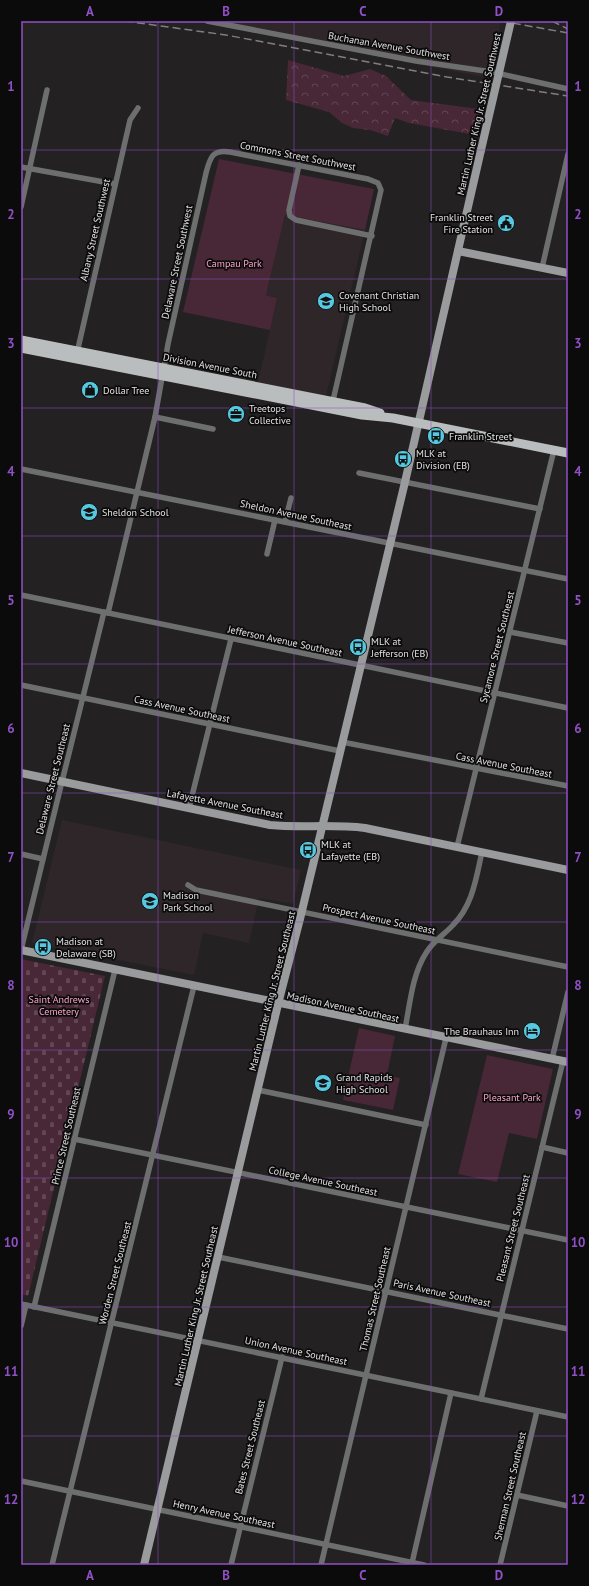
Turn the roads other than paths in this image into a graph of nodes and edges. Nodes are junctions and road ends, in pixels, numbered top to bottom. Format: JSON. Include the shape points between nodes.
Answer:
{"nodes":[{"id":1,"x":207,"y":21,"type":"edge"},
{"id":2,"x":511,"y":21,"type":"edge"},
{"id":3,"x":568,"y":89,"type":"edge"},
{"id":4,"x":46,"y":90,"type":"dead end"},
{"id":5,"x":138,"y":108,"type":"dead end"},
{"id":6,"x":214,"y":154,"type":"joint"},
{"id":7,"x":568,"y":154,"type":"edge"},
{"id":8,"x":299,"y":165,"type":"junction"},
{"id":9,"x":21,"y":167,"type":"edge"},
{"id":10,"x":30,"y":169,"type":"junction"},
{"id":11,"x":115,"y":184,"type":"junction"},
{"id":12,"x":21,"y":207,"type":"edge"},
{"id":13,"x":372,"y":236,"type":"junction"},
{"id":14,"x":458,"y":251,"type":"junction"},
{"id":15,"x":542,"y":268,"type":"junction"},
{"id":16,"x":568,"y":273,"type":"edge"},
{"id":17,"x":21,"y":340,"type":"edge"},
{"id":18,"x":21,"y":348,"type":"edge"},
{"id":19,"x":77,"y":355,"type":"junction"},
{"id":20,"x":163,"y":372,"type":"junction"},
{"id":21,"x":332,"y":405,"type":"junction"},
{"id":22,"x":155,"y":417,"type":"junction"},
{"id":23,"x":418,"y":423,"type":"junction"},
{"id":24,"x":213,"y":429,"type":"dead end"},
{"id":25,"x":554,"y":450,"type":"junction"},
{"id":26,"x":568,"y":453,"type":"edge"},
{"id":27,"x":21,"y":469,"type":"edge"},
{"id":28,"x":359,"y":473,"type":"dead end"},
{"id":29,"x":405,"y":482,"type":"junction"},
{"id":30,"x":136,"y":492,"type":"junction"},
{"id":31,"x":291,"y":498,"type":"dead end"},
{"id":32,"x":540,"y":509,"type":"junction"},
{"id":33,"x":275,"y":520,"type":"junction"},
{"id":34,"x":285,"y":522,"type":"junction"},
{"id":35,"x":389,"y":543,"type":"junction"},
{"id":36,"x":267,"y":554,"type":"dead end"},
{"id":37,"x":525,"y":571,"type":"junction"},
{"id":38,"x":568,"y":579,"type":"edge"},
{"id":39,"x":21,"y":595,"type":"edge"},
{"id":40,"x":106,"y":612,"type":"junction"},
{"id":41,"x":510,"y":632,"type":"junction"},
{"id":42,"x":231,"y":639,"type":"junction"},
{"id":43,"x":568,"y":643,"type":"edge"},
{"id":44,"x":360,"y":665,"type":"junction"},
{"id":45,"x":21,"y":685,"type":"edge"},
{"id":46,"x":495,"y":693,"type":"junction"},
{"id":47,"x":82,"y":698,"type":"junction"},
{"id":48,"x":568,"y":708,"type":"edge"},
{"id":49,"x":211,"y":724,"type":"junction"},
{"id":50,"x":342,"y":742,"type":"junction"},
{"id":51,"x":340,"y":751,"type":"junction"},
{"id":52,"x":477,"y":769,"type":"junction"},
{"id":53,"x":21,"y":773,"type":"edge"},
{"id":54,"x":63,"y":782,"type":"junction"},
{"id":55,"x":568,"y":786,"type":"edge"},
{"id":56,"x":189,"y":808,"type":"junction"},
{"id":57,"x":322,"y":827,"type":"junction"},
{"id":58,"x":457,"y":847,"type":"junction"},
{"id":59,"x":482,"y":852,"type":"junction"},
{"id":60,"x":21,"y":854,"type":"edge"},
{"id":61,"x":43,"y":859,"type":"junction"},
{"id":62,"x":568,"y":870,"type":"edge"},
{"id":63,"x":188,"y":885,"type":"dead end"},
{"id":64,"x":301,"y":912,"type":"junction"},
{"id":65,"x":436,"y":940,"type":"junction"},
{"id":66,"x":21,"y":950,"type":"edge"},
{"id":67,"x":568,"y":967,"type":"edge"},
{"id":68,"x":115,"y":970,"type":"junction"},
{"id":69,"x":194,"y":986,"type":"junction"},
{"id":70,"x":568,"y":992,"type":"edge"},
{"id":71,"x":278,"y":1003,"type":"junction"},
{"id":72,"x":405,"y":1029,"type":"junction"},
{"id":73,"x":446,"y":1038,"type":"junction"},
{"id":74,"x":552,"y":1058,"type":"junction"},
{"id":75,"x":565,"y":1061,"type":"edge"},
{"id":76,"x":258,"y":1090,"type":"junction"},
{"id":77,"x":426,"y":1125,"type":"junction"},
{"id":78,"x":74,"y":1139,"type":"junction"},
{"id":79,"x":542,"y":1148,"type":"junction"},
{"id":80,"x":568,"y":1153,"type":"edge"},
{"id":81,"x":153,"y":1154,"type":"junction"},
{"id":82,"x":239,"y":1173,"type":"junction"},
{"id":83,"x":405,"y":1207,"type":"junction"},
{"id":84,"x":521,"y":1230,"type":"junction"},
{"id":85,"x":568,"y":1240,"type":"edge"},
{"id":86,"x":218,"y":1257,"type":"junction"},
{"id":87,"x":386,"y":1290,"type":"junction"},
{"id":88,"x":24,"y":1304,"type":"edge"},
{"id":89,"x":34,"y":1307,"type":"junction"},
{"id":90,"x":501,"y":1315,"type":"junction"},
{"id":91,"x":112,"y":1322,"type":"junction"},
{"id":92,"x":21,"y":1326,"type":"edge"},
{"id":93,"x":568,"y":1329,"type":"edge"},
{"id":94,"x":198,"y":1340,"type":"junction"},
{"id":95,"x":282,"y":1357,"type":"junction"},
{"id":96,"x":366,"y":1375,"type":"junction"},
{"id":97,"x":452,"y":1393,"type":"junction"},
{"id":98,"x":481,"y":1399,"type":"junction"},
{"id":99,"x":537,"y":1411,"type":"junction"},
{"id":100,"x":568,"y":1417,"type":"edge"},
{"id":101,"x":21,"y":1481,"type":"edge"},
{"id":102,"x":70,"y":1491,"type":"junction"},
{"id":103,"x":517,"y":1495,"type":"junction"},
{"id":104,"x":568,"y":1506,"type":"edge"},
{"id":105,"x":158,"y":1510,"type":"junction"},
{"id":106,"x":240,"y":1526,"type":"junction"},
{"id":107,"x":326,"y":1544,"type":"junction"},
{"id":108,"x":412,"y":1563,"type":"junction"},
{"id":109,"x":52,"y":1565,"type":"edge"},
{"id":110,"x":144,"y":1565,"type":"edge"},
{"id":111,"x":231,"y":1565,"type":"edge"},
{"id":112,"x":321,"y":1565,"type":"edge"},
{"id":113,"x":424,"y":1565,"type":"edge"},
{"id":114,"x":500,"y":1565,"type":"edge"}],
"edges":[{"from":1,"to":3,"type":"street","name":"Buchanan Avenue Southwest","via":[[416,61],[492,72]]},
{"from":2,"to":14,"type":"main road","name":"Martin Luther King Jr. Street Southwest","bridge":true},
{"from":4,"to":10,"type":"street"},
{"from":5,"to":11,"type":"street","name":"Albany Street Southwest","via":[[130,120]]},
{"from":6,"to":8,"type":"street","name":"Commons Street Southwest","via":[[222,151]]},
{"from":6,"to":20,"type":"street","name":"Delaware Street Southwest","via":[[209,161]]},
{"from":7,"to":15,"type":"street"},
{"from":8,"to":13,"type":"street","name":"Commons Street Southwest","via":[[378,183],[381,196]]},
{"from":8,"to":13,"type":"street","via":[[289,210],[290,216],[296,220]]},
{"from":9,"to":10,"type":"street"},
{"from":10,"to":11,"type":"street"},
{"from":10,"to":12,"type":"street"},
{"from":11,"to":19,"type":"street","name":"Albany Street Southwest"},
{"from":13,"to":21,"type":"street"},
{"from":14,"to":15,"type":"main road"},
{"from":14,"to":23,"type":"main road","name":"Martin Luther King Jr. Street Southwest"},
{"from":15,"to":16,"type":"main road"},
{"from":17,"to":19,"type":"main road","name":"Division Avenue South"},
{"from":18,"to":19,"type":"main road","name":"Division Avenue South"},
{"from":19,"to":20,"type":"main road","name":"Division Avenue South"},
{"from":20,"to":21,"type":"main road","name":"Division Avenue South"},
{"from":20,"to":22,"type":"street","name":"Delaware Street Southeast"},
{"from":21,"to":23,"type":"main road","name":"Division Avenue South","via":[[362,415]]},
{"from":22,"to":24,"type":"street"},
{"from":22,"to":30,"type":"street","name":"Delaware Street Southeast"},
{"from":23,"to":25,"type":"main road","name":"Division Avenue South"},
{"from":23,"to":29,"type":"main road","name":"Martin Luther King Jr. Street Southeast"},
{"from":25,"to":26,"type":"main road","name":"Division Avenue South"},
{"from":25,"to":32,"type":"street","name":"Sycamore Street Southeast"},
{"from":27,"to":30,"type":"street","name":"Sheldon Avenue Southeast"},
{"from":28,"to":29,"type":"street"},
{"from":29,"to":32,"type":"street"},
{"from":29,"to":35,"type":"main road","name":"Martin Luther King Jr. Street Southeast"},
{"from":30,"to":33,"type":"street","name":"Sheldon Avenue Southeast"},
{"from":30,"to":40,"type":"street","name":"Delaware Street Southeast"},
{"from":31,"to":34,"type":"street"},
{"from":32,"to":37,"type":"street","name":"Sycamore Street Southeast"},
{"from":33,"to":34,"type":"street","name":"Sheldon Avenue Southeast"},
{"from":33,"to":36,"type":"street"},
{"from":34,"to":35,"type":"street","name":"Sheldon Avenue Southeast"},
{"from":35,"to":37,"type":"street","name":"Sheldon Avenue Southeast"},
{"from":35,"to":44,"type":"main road","name":"Martin Luther King Jr. Street Southeast"},
{"from":37,"to":38,"type":"street","name":"Sheldon Avenue Southeast"},
{"from":37,"to":41,"type":"street","name":"Sycamore Street Southeast"},
{"from":39,"to":40,"type":"street","name":"Jefferson Avenue Southeast"},
{"from":40,"to":42,"type":"street","name":"Jefferson Avenue Southeast"},
{"from":40,"to":47,"type":"street","name":"Delaware Street Southeast"},
{"from":41,"to":43,"type":"street"},
{"from":41,"to":46,"type":"street","name":"Sycamore Street Southeast"},
{"from":42,"to":44,"type":"street","name":"Jefferson Avenue Southeast"},
{"from":42,"to":49,"type":"street"},
{"from":44,"to":46,"type":"street","name":"Jefferson Avenue Southeast"},
{"from":44,"to":50,"type":"main road","name":"Martin Luther King Jr. Street Southeast"},
{"from":45,"to":47,"type":"street","name":"Cass Avenue Southeast"},
{"from":46,"to":48,"type":"street","name":"Jefferson Avenue Southeast"},
{"from":46,"to":52,"type":"street","name":"Sycamore Street Southeast"},
{"from":47,"to":49,"type":"street","name":"Cass Avenue Southeast"},
{"from":47,"to":54,"type":"street","name":"Delaware Street Southeast"},
{"from":49,"to":51,"type":"street","name":"Cass Avenue Southeast"},
{"from":49,"to":56,"type":"street"},
{"from":50,"to":51,"type":"main road","name":"Martin Luther King Jr. Street Southeast"},
{"from":50,"to":52,"type":"street","name":"Cass Avenue Southeast"},
{"from":51,"to":57,"type":"main road","name":"Martin Luther King Jr. Street Southeast"},
{"from":52,"to":55,"type":"street","name":"Cass Avenue Southeast"},
{"from":52,"to":58,"type":"street","name":"Sycamore Street Southeast"},
{"from":53,"to":54,"type":"main road","name":"Lafayette Avenue Southeast"},
{"from":54,"to":56,"type":"main road","name":"Lafayette Avenue Southeast"},
{"from":54,"to":61,"type":"street","name":"Delaware Street Southeast"},
{"from":56,"to":57,"type":"main road","name":"Lafayette Avenue Southeast","via":[[270,825]]},
{"from":57,"to":58,"type":"main road","name":"Lafayette Avenue Southeast","via":[[365,828]]},
{"from":57,"to":64,"type":"main road","name":"Martin Luther King Jr. Street Southeast"},
{"from":58,"to":59,"type":"main road","name":"Lafayette Avenue Southeast"},
{"from":59,"to":62,"type":"main road","name":"Lafayette Avenue Southeast"},
{"from":59,"to":65,"type":"street","via":[[466,908],[453,925]]},
{"from":60,"to":61,"type":"street"},
{"from":61,"to":66,"type":"street","name":"Delaware Street Southeast"},
{"from":63,"to":64,"type":"street","name":"Prospect Avenue Southeast","via":[[196,890]]},
{"from":64,"to":65,"type":"street","name":"Prospect Avenue Southeast"},
{"from":64,"to":71,"type":"main road","name":"Martin Luther King Jr. Street Southeast"},
{"from":65,"to":67,"type":"street","name":"Prospect Avenue Southeast"},
{"from":65,"to":72,"type":"street","via":[[426,953],[419,969]]},
{"from":66,"to":68,"type":"main road","name":"Madison Avenue Southeast"},
{"from":68,"to":69,"type":"main road","name":"Madison Avenue Southeast"},
{"from":68,"to":78,"type":"street","name":"Prince Street Southeast"},
{"from":69,"to":71,"type":"main road","name":"Madison Avenue Southeast"},
{"from":69,"to":81,"type":"street","name":"Worden Street Southeast"},
{"from":70,"to":74,"type":"street"},
{"from":71,"to":72,"type":"main road","name":"Madison Avenue Southeast"},
{"from":71,"to":76,"type":"main road","name":"Martin Luther King Jr. Street Southeast"},
{"from":72,"to":73,"type":"main road","name":"Madison Avenue Southeast"},
{"from":73,"to":74,"type":"main road","name":"Madison Avenue Southeast"},
{"from":73,"to":77,"type":"street","name":"Thomas Street Southeast"},
{"from":74,"to":75,"type":"main road","name":"Madison Avenue Southeast"},
{"from":75,"to":79,"type":"street","name":"Pleasant Street Southeast"},
{"from":76,"to":77,"type":"street"},
{"from":76,"to":82,"type":"main road","name":"Martin Luther King Jr. Street Southeast"},
{"from":77,"to":83,"type":"street","name":"Thomas Street Southeast"},
{"from":78,"to":81,"type":"street","name":"College Avenue Southeast"},
{"from":78,"to":89,"type":"street","name":"Prince Street Southeast"},
{"from":79,"to":80,"type":"street"},
{"from":79,"to":84,"type":"street","name":"Pleasant Street Southeast"},
{"from":81,"to":82,"type":"street","name":"College Avenue Southeast"},
{"from":81,"to":91,"type":"street","name":"Worden Street Southeast"},
{"from":82,"to":83,"type":"street","name":"College Avenue Southeast"},
{"from":82,"to":86,"type":"main road","name":"Martin Luther King Jr. Street Southeast"},
{"from":83,"to":84,"type":"street","name":"College Avenue Southeast"},
{"from":83,"to":87,"type":"street","name":"Thomas Street Southeast"},
{"from":84,"to":85,"type":"street","name":"College Avenue Southeast"},
{"from":84,"to":90,"type":"street","name":"Pleasant Street Southeast"},
{"from":86,"to":87,"type":"street","name":"Paris Avenue Southeast"},
{"from":86,"to":94,"type":"main road","name":"Martin Luther King Jr. Street Southeast"},
{"from":87,"to":90,"type":"street","name":"Paris Avenue Southeast"},
{"from":87,"to":96,"type":"street","name":"Thomas Street Southeast"},
{"from":88,"to":89,"type":"street","name":"Union Avenue Southeast"},
{"from":88,"to":92,"type":"street"},
{"from":89,"to":91,"type":"street","name":"Union Avenue Southeast"},
{"from":90,"to":93,"type":"street","name":"Paris Avenue Southeast"},
{"from":90,"to":98,"type":"street","name":"Pleasant Street Southeast"},
{"from":91,"to":94,"type":"street","name":"Union Avenue Southeast"},
{"from":91,"to":102,"type":"street","name":"Worden Street Southeast"},
{"from":94,"to":95,"type":"street","name":"Union Avenue Southeast"},
{"from":94,"to":105,"type":"main road","name":"Martin Luther King Jr. Street Southeast"},
{"from":95,"to":96,"type":"street","name":"Union Avenue Southeast"},
{"from":95,"to":106,"type":"street","name":"Bates Street Southeast"},
{"from":96,"to":97,"type":"street","name":"Union Avenue Southeast"},
{"from":96,"to":107,"type":"street","name":"Thomas Street Southeast"},
{"from":97,"to":98,"type":"street","name":"Union Avenue Southeast"},
{"from":97,"to":108,"type":"street"},
{"from":98,"to":99,"type":"street","name":"Union Avenue Southeast"},
{"from":99,"to":100,"type":"street","name":"Union Avenue Southeast"},
{"from":99,"to":103,"type":"street","name":"Sherman Street Southeast"},
{"from":101,"to":102,"type":"street","name":"Henry Avenue Southeast"},
{"from":102,"to":105,"type":"street","name":"Henry Avenue Southeast"},
{"from":102,"to":109,"type":"street","name":"Worden Street Southeast"},
{"from":103,"to":104,"type":"street"},
{"from":103,"to":114,"type":"street","name":"Sherman Street Southeast"},
{"from":105,"to":106,"type":"street","name":"Henry Avenue Southeast"},
{"from":105,"to":110,"type":"main road","name":"Martin Luther King Jr. Street Southeast"},
{"from":106,"to":107,"type":"street","name":"Henry Avenue Southeast"},
{"from":106,"to":111,"type":"street","name":"Bates Street Southeast"},
{"from":107,"to":108,"type":"street","name":"Henry Avenue Southeast"},
{"from":107,"to":112,"type":"street","name":"Thomas Street Southeast"},
{"from":108,"to":113,"type":"street","name":"Henry Avenue Southeast"}]}
